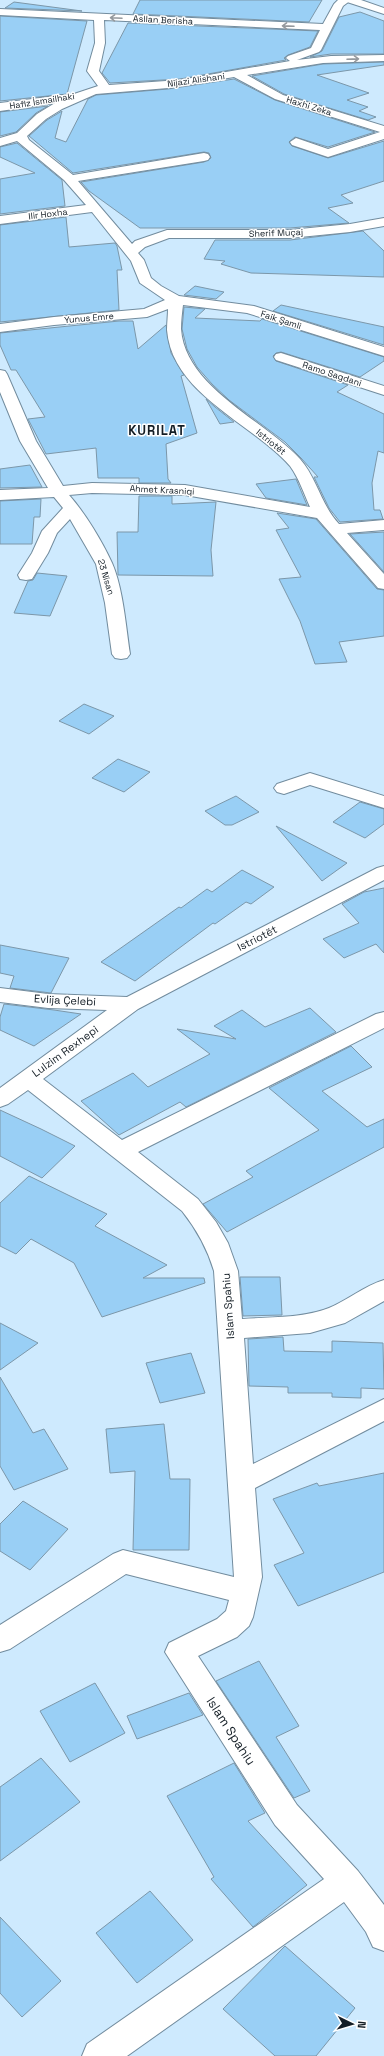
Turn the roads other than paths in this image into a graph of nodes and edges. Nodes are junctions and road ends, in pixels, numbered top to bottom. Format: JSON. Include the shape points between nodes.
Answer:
{"nodes":[{"id":1,"x":346,"y":0,"type":"edge"},
{"id":2,"x":351,"y":0,"type":"edge"},
{"id":3,"x":10,"y":1,"type":"edge"},
{"id":4,"x":0,"y":11,"type":"edge"},
{"id":5,"x":384,"y":11,"type":"edge"},
{"id":6,"x":100,"y":17,"type":"junction"},
{"id":7,"x":327,"y":27,"type":"junction"},
{"id":8,"x":315,"y":50,"type":"junction"},
{"id":9,"x":384,"y":58,"type":"edge"},
{"id":10,"x":325,"y":60,"type":"junction"},
{"id":11,"x":258,"y":69,"type":"junction"},
{"id":12,"x":237,"y":74,"type":"junction"},
{"id":13,"x":106,"y":89,"type":"junction"},
{"id":14,"x":83,"y":94,"type":"junction"},
{"id":15,"x":0,"y":107,"type":"edge"},
{"id":16,"x":0,"y":111,"type":"edge"},
{"id":17,"x":384,"y":130,"type":"edge"},
{"id":18,"x":25,"y":132,"type":"junction"},
{"id":19,"x":384,"y":135,"type":"edge"},
{"id":20,"x":0,"y":142,"type":"edge"},
{"id":21,"x":296,"y":142,"type":"dead end"},
{"id":22,"x":204,"y":157,"type":"dead end"},
{"id":23,"x":70,"y":179,"type":"junction"},
{"id":24,"x":100,"y":213,"type":"junction"},
{"id":25,"x":0,"y":220,"type":"edge"},
{"id":26,"x":384,"y":222,"type":"edge"},
{"id":27,"x":167,"y":234,"type":"junction"},
{"id":28,"x":131,"y":252,"type":"junction"},
{"id":29,"x":176,"y":300,"type":"junction"},
{"id":30,"x":0,"y":326,"type":"edge"},
{"id":31,"x":384,"y":352,"type":"edge"},
{"id":32,"x":281,"y":357,"type":"dead end"},
{"id":33,"x":0,"y":374,"type":"edge"},
{"id":34,"x":384,"y":391,"type":"edge"},
{"id":35,"x":58,"y":492,"type":"junction"},
{"id":36,"x":0,"y":495,"type":"edge"},
{"id":37,"x":72,"y":508,"type":"junction"},
{"id":38,"x":322,"y":514,"type":"junction"},
{"id":39,"x":384,"y":525,"type":"edge"},
{"id":40,"x":334,"y":528,"type":"junction"},
{"id":41,"x":26,"y":575,"type":"dead end"},
{"id":42,"x":384,"y":584,"type":"edge"},
{"id":43,"x":121,"y":654,"type":"dead end"},
{"id":44,"x":284,"y":788,"type":"dead end"},
{"id":45,"x":384,"y":802,"type":"edge"},
{"id":46,"x":384,"y":872,"type":"edge"},
{"id":47,"x":0,"y":995,"type":"edge"},
{"id":48,"x":130,"y":1004,"type":"junction"},
{"id":49,"x":384,"y":1019,"type":"edge"},
{"id":50,"x":27,"y":1078,"type":"junction"},
{"id":51,"x":0,"y":1098,"type":"edge"},
{"id":52,"x":120,"y":1151,"type":"junction"},
{"id":53,"x":384,"y":1289,"type":"edge"},
{"id":54,"x":230,"y":1330,"type":"junction"},
{"id":55,"x":384,"y":1409,"type":"edge"},
{"id":56,"x":242,"y":1482,"type":"junction"},
{"id":57,"x":245,"y":1592,"type":"junction"},
{"id":58,"x":0,"y":1640,"type":"edge"},
{"id":59,"x":347,"y":1881,"type":"junction"},
{"id":60,"x":384,"y":1936,"type":"edge"},
{"id":61,"x":99,"y":2056,"type":"edge"}],
"edges":[{"from":1,"to":7,"type":"street","via":[[339,4]]},
{"from":2,"to":5,"type":"street"},
{"from":3,"to":4,"type":"street"},
{"from":4,"to":6,"type":"street","name":"Asllan Berisha"},
{"from":7,"to":6,"type":"street","name":"Asllan Berisha","one_way":true},
{"from":6,"to":13,"type":"street","via":[[100,43],[93,71]]},
{"from":7,"to":8,"type":"street"},
{"from":8,"to":10,"type":"street","via":[[316,55]]},
{"from":8,"to":11,"type":"street"},
{"from":10,"to":9,"type":"street","name":"Nijazi Alishani","one_way":true},
{"from":10,"to":11,"type":"street","name":"Nijazi Alishani"},
{"from":11,"to":12,"type":"street","name":"Nijazi Alishani"},
{"from":12,"to":13,"type":"street","name":"Nijazi Alishani","via":[[178,83]]},
{"from":12,"to":17,"type":"street","name":"Haxhi Zeka","via":[[279,97]]},
{"from":13,"to":14,"type":"street","name":"Nijazi Alishani"},
{"from":14,"to":15,"type":"street","name":"Hafiz İsmai̇lhaki"},
{"from":14,"to":18,"type":"street","name":"Nijazi Alishani","via":[[49,112]]},
{"from":16,"to":18,"type":"street","name":"Hafiz İsmai̇lhaki","via":[[16,117]]},
{"from":18,"to":20,"type":"street","name":"Nijazi Alishani"},
{"from":18,"to":23,"type":"street","via":[[24,142]]},
{"from":19,"to":21,"type":"street","via":[[328,153]]},
{"from":22,"to":23,"type":"street"},
{"from":23,"to":24,"type":"street"},
{"from":24,"to":25,"type":"street","name":"Ilir Hoxha"},
{"from":24,"to":27,"type":"street","name":"Sherif Muçaj","via":[[134,231]]},
{"from":24,"to":28,"type":"street"},
{"from":26,"to":27,"type":"street","name":"Sherif Muçaj","via":[[290,234]]},
{"from":27,"to":28,"type":"street","name":"Sherif Muçaj","via":[[140,244]]},
{"from":28,"to":29,"type":"street","via":[[145,280]]},
{"from":29,"to":30,"type":"street","name":"Yunus Emre","via":[[147,313]]},
{"from":29,"to":31,"type":"street","name":"Faik Şamli","via":[[249,309]]},
{"from":29,"to":38,"type":"street","name":"Istriotët","via":[[173,316],[174,338],[182,360],[222,405],[282,450],[296,464]]},
{"from":32,"to":34,"type":"street","name":"Ramo Sagdani"},
{"from":33,"to":35,"type":"street","name":"23 Nisan","via":[[28,441]]},
{"from":35,"to":36,"type":"street","name":"Ahmet Krasniqi"},
{"from":35,"to":37,"type":"street","name":"23 Nisan"},
{"from":35,"to":38,"type":"street","name":"Ahmet Krasniqi","via":[[92,488],[185,490]]},
{"from":37,"to":41,"type":"street","via":[[50,531]]},
{"from":37,"to":43,"type":"street","name":"23 Nisan","via":[[104,564],[114,603]]},
{"from":38,"to":40,"type":"street","name":"Istriotët"},
{"from":39,"to":40,"type":"street"},
{"from":40,"to":42,"type":"street","name":"Istriotët"},
{"from":44,"to":45,"type":"street","via":[[310,779]]},
{"from":46,"to":48,"type":"street","name":"Istriotët"},
{"from":47,"to":48,"type":"street","name":"Evlija Çelebi"},
{"from":48,"to":50,"type":"street","name":"Lulzim Rexhepi"},
{"from":49,"to":52,"type":"street"},
{"from":50,"to":51,"type":"street","name":"Lulzim Rexhepi"},
{"from":50,"to":52,"type":"street","name":"Islam Spahiu"},
{"from":52,"to":54,"type":"street","name":"Islam Spahiu","via":[[190,1205],[210,1228],[222,1254],[226,1271]]},
{"from":53,"to":54,"type":"street","via":[[336,1316],[317,1321]]},
{"from":54,"to":56,"type":"street","name":"Islam Spahiu"},
{"from":55,"to":56,"type":"street"},
{"from":56,"to":57,"type":"street","name":"Islam Spahiu","via":[[248,1577]]},
{"from":57,"to":58,"type":"street","via":[[123,1562]]},
{"from":57,"to":59,"type":"street","name":"Islam Spahiu","via":[[239,1616],[227,1628],[179,1652],[286,1815]]},
{"from":59,"to":60,"type":"street","name":"Islam Spahiu","via":[[377,1921]]},
{"from":59,"to":61,"type":"street"}]}
